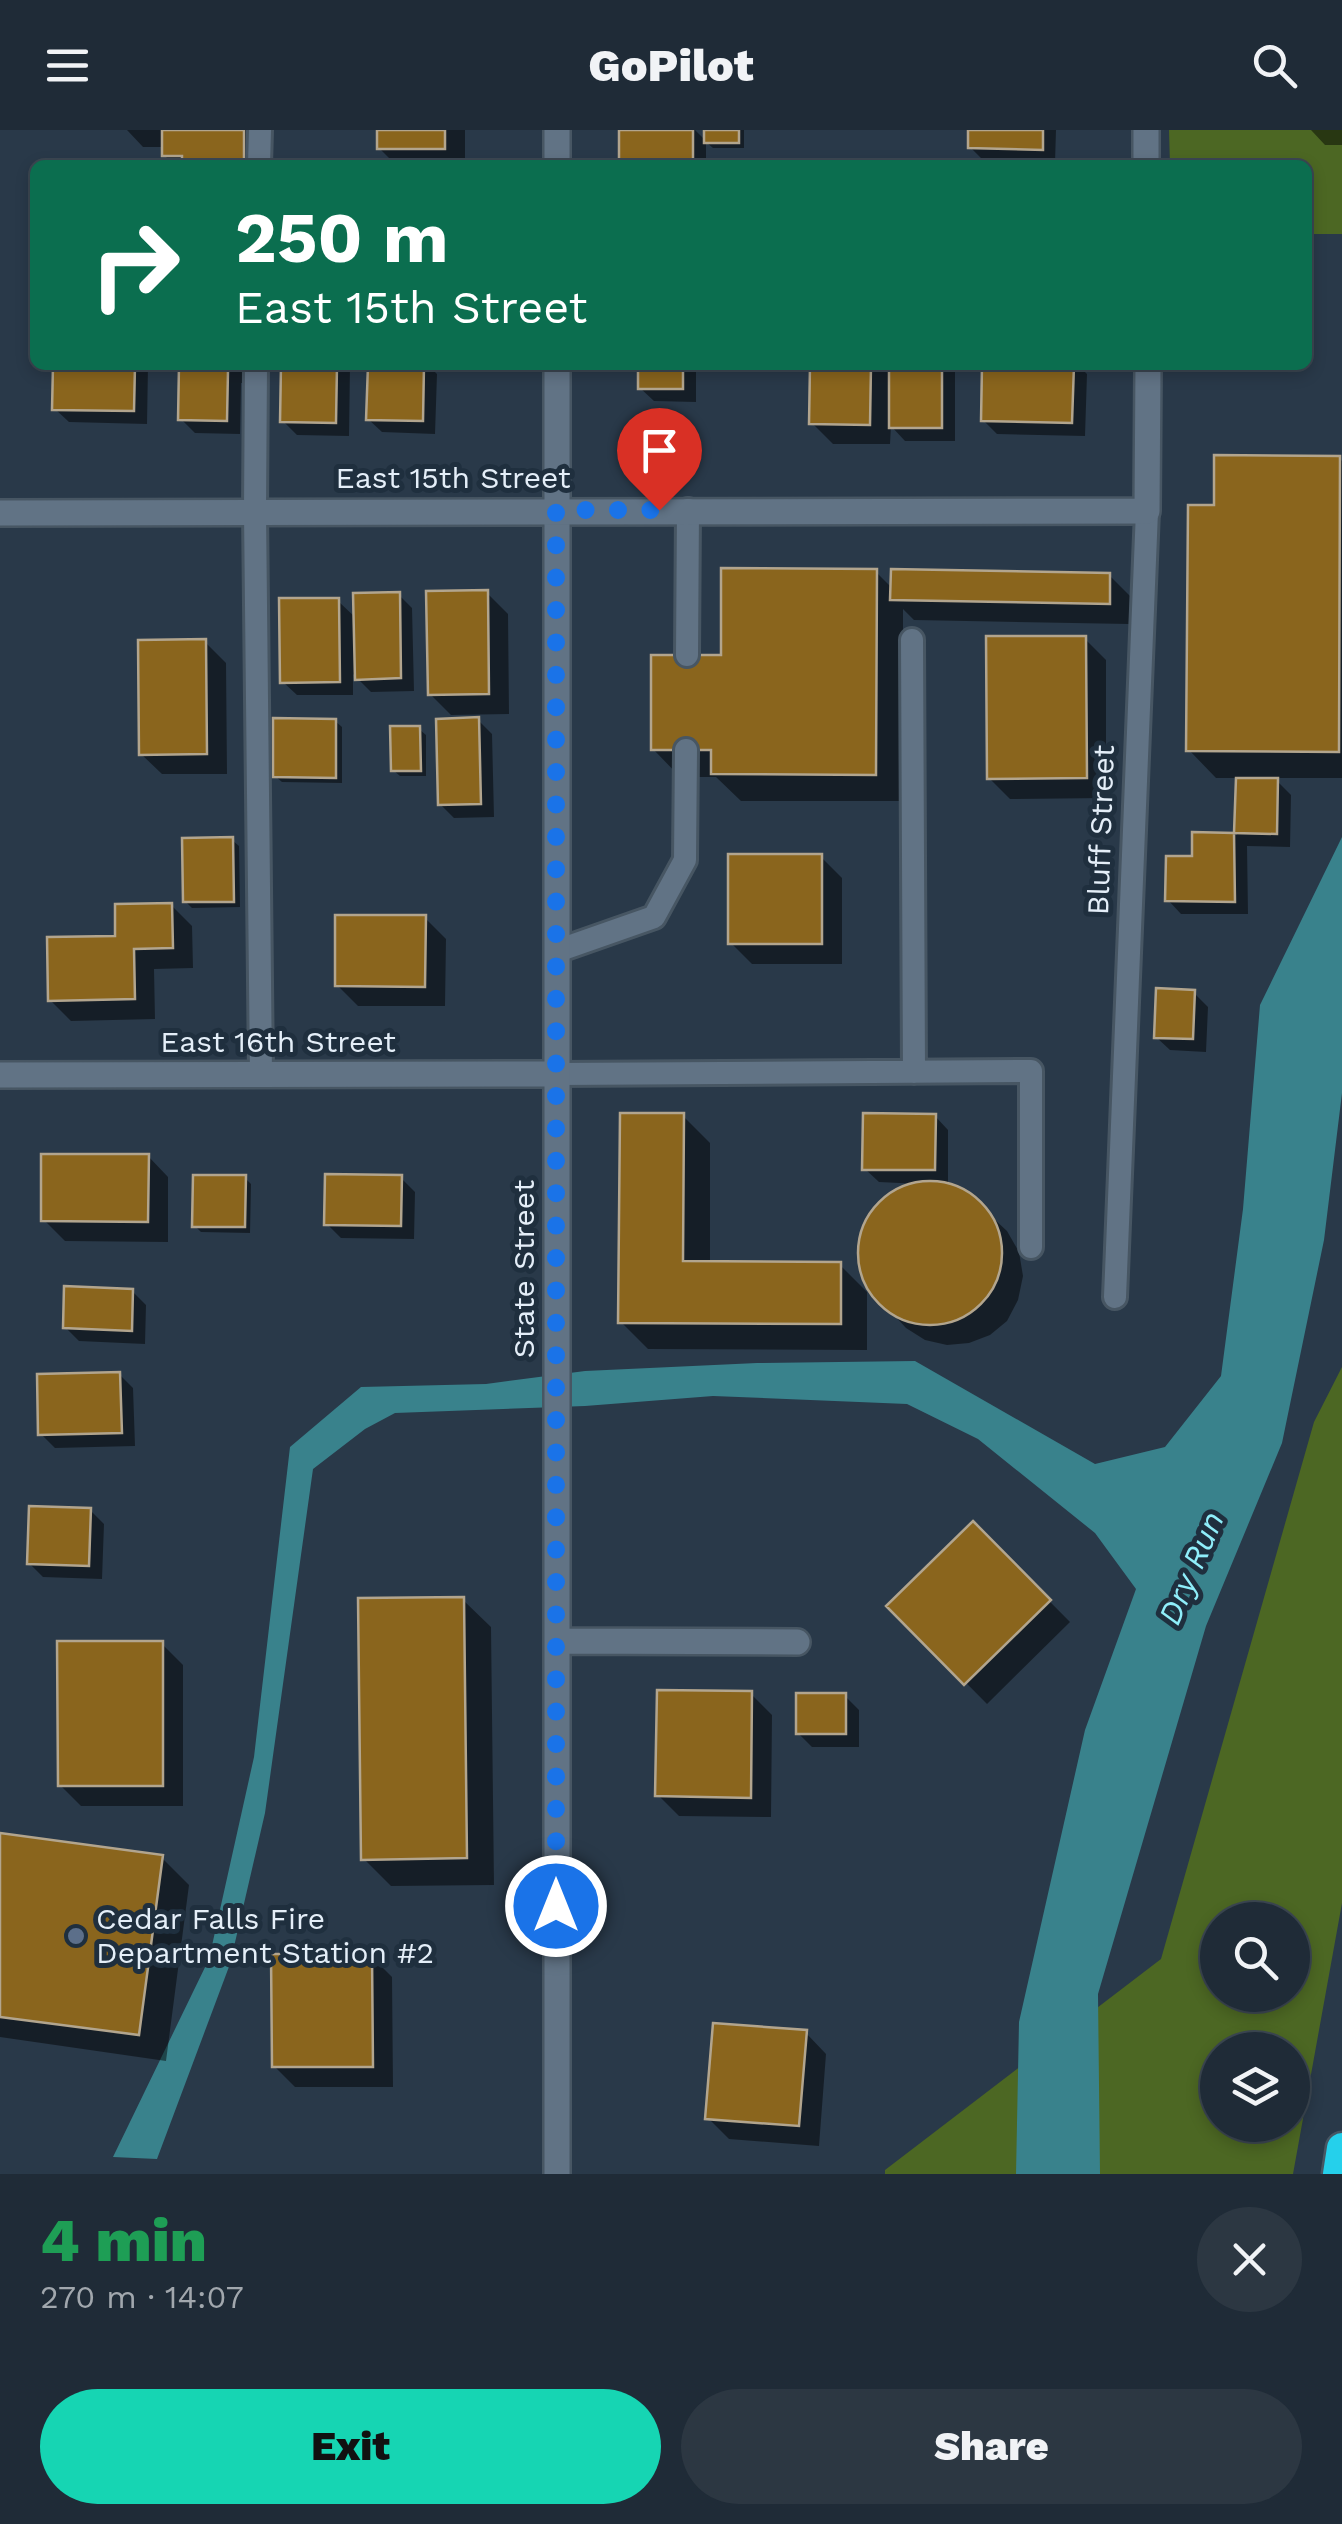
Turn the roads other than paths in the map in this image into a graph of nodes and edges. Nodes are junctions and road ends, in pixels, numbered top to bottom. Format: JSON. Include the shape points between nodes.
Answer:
{"nodes":[{"id":1,"x":260,"y":130,"type":"edge"},
{"id":2,"x":557,"y":130,"type":"edge"},
{"id":3,"x":1146,"y":130,"type":"edge"},
{"id":4,"x":259,"y":160,"type":"edge"},
{"id":5,"x":557,"y":160,"type":"edge"},
{"id":6,"x":1146,"y":160,"type":"edge"},
{"id":7,"x":256,"y":370,"type":"edge"},
{"id":8,"x":556,"y":370,"type":"edge"},
{"id":9,"x":1148,"y":370,"type":"edge"},
{"id":10,"x":556,"y":510,"type":"junction"},
{"id":11,"x":688,"y":510,"type":"junction"},
{"id":12,"x":254,"y":512,"type":"junction"},
{"id":13,"x":1147,"y":512,"type":"junction"},
{"id":14,"x":0,"y":513,"type":"edge"},
{"id":15,"x":912,"y":640,"type":"dead end"},
{"id":16,"x":687,"y":655,"type":"dead end"},
{"id":17,"x":686,"y":750,"type":"dead end"},
{"id":18,"x":556,"y":951,"type":"junction"},
{"id":19,"x":914,"y":1072,"type":"junction"},
{"id":20,"x":556,"y":1074,"type":"junction"},
{"id":21,"x":0,"y":1075,"type":"edge"},
{"id":22,"x":260,"y":1075,"type":"junction"},
{"id":23,"x":1031,"y":1246,"type":"dead end"},
{"id":24,"x":1114,"y":1297,"type":"dead end"},
{"id":25,"x":556,"y":1640,"type":"junction"},
{"id":26,"x":796,"y":1642,"type":"dead end"},
{"id":27,"x":1342,"y":2148,"type":"edge"},
{"id":28,"x":556,"y":2174,"type":"edge"},
{"id":29,"x":1338,"y":2174,"type":"edge"}],
"edges":[{"from":1,"to":4,"type":"lane"},
{"from":2,"to":5,"type":"street"},
{"from":3,"to":6,"type":"street"},
{"from":7,"to":12,"type":"lane"},
{"from":8,"to":10,"type":"street","name":"State Street"},
{"from":9,"to":13,"type":"street","name":"Bluff Street"},
{"from":10,"to":11,"type":"street","name":"East 15th Street"},
{"from":10,"to":12,"type":"street","name":"East 15th Street"},
{"from":10,"to":18,"type":"street","name":"State Street"},
{"from":11,"to":13,"type":"street","name":"East 15th Street"},
{"from":11,"to":16,"type":"lane"},
{"from":12,"to":14,"type":"street","name":"East 15th Street"},
{"from":12,"to":22,"type":"lane"},
{"from":13,"to":24,"type":"lane","name":"Bluff Street"},
{"from":15,"to":19,"type":"lane"},
{"from":17,"to":18,"type":"lane","via":[[685,860],[654,916]]},
{"from":18,"to":20,"type":"street","name":"State Street"},
{"from":19,"to":20,"type":"lane"},
{"from":19,"to":23,"type":"lane","via":[[1031,1071]]},
{"from":20,"to":22,"type":"street","name":"East 16th Street"},
{"from":20,"to":25,"type":"street","name":"State Street"},
{"from":21,"to":22,"type":"street","name":"East 16th Street"},
{"from":25,"to":26,"type":"street"},
{"from":25,"to":28,"type":"street","name":"State Street"},
{"from":27,"to":29,"type":"highway"}]}
